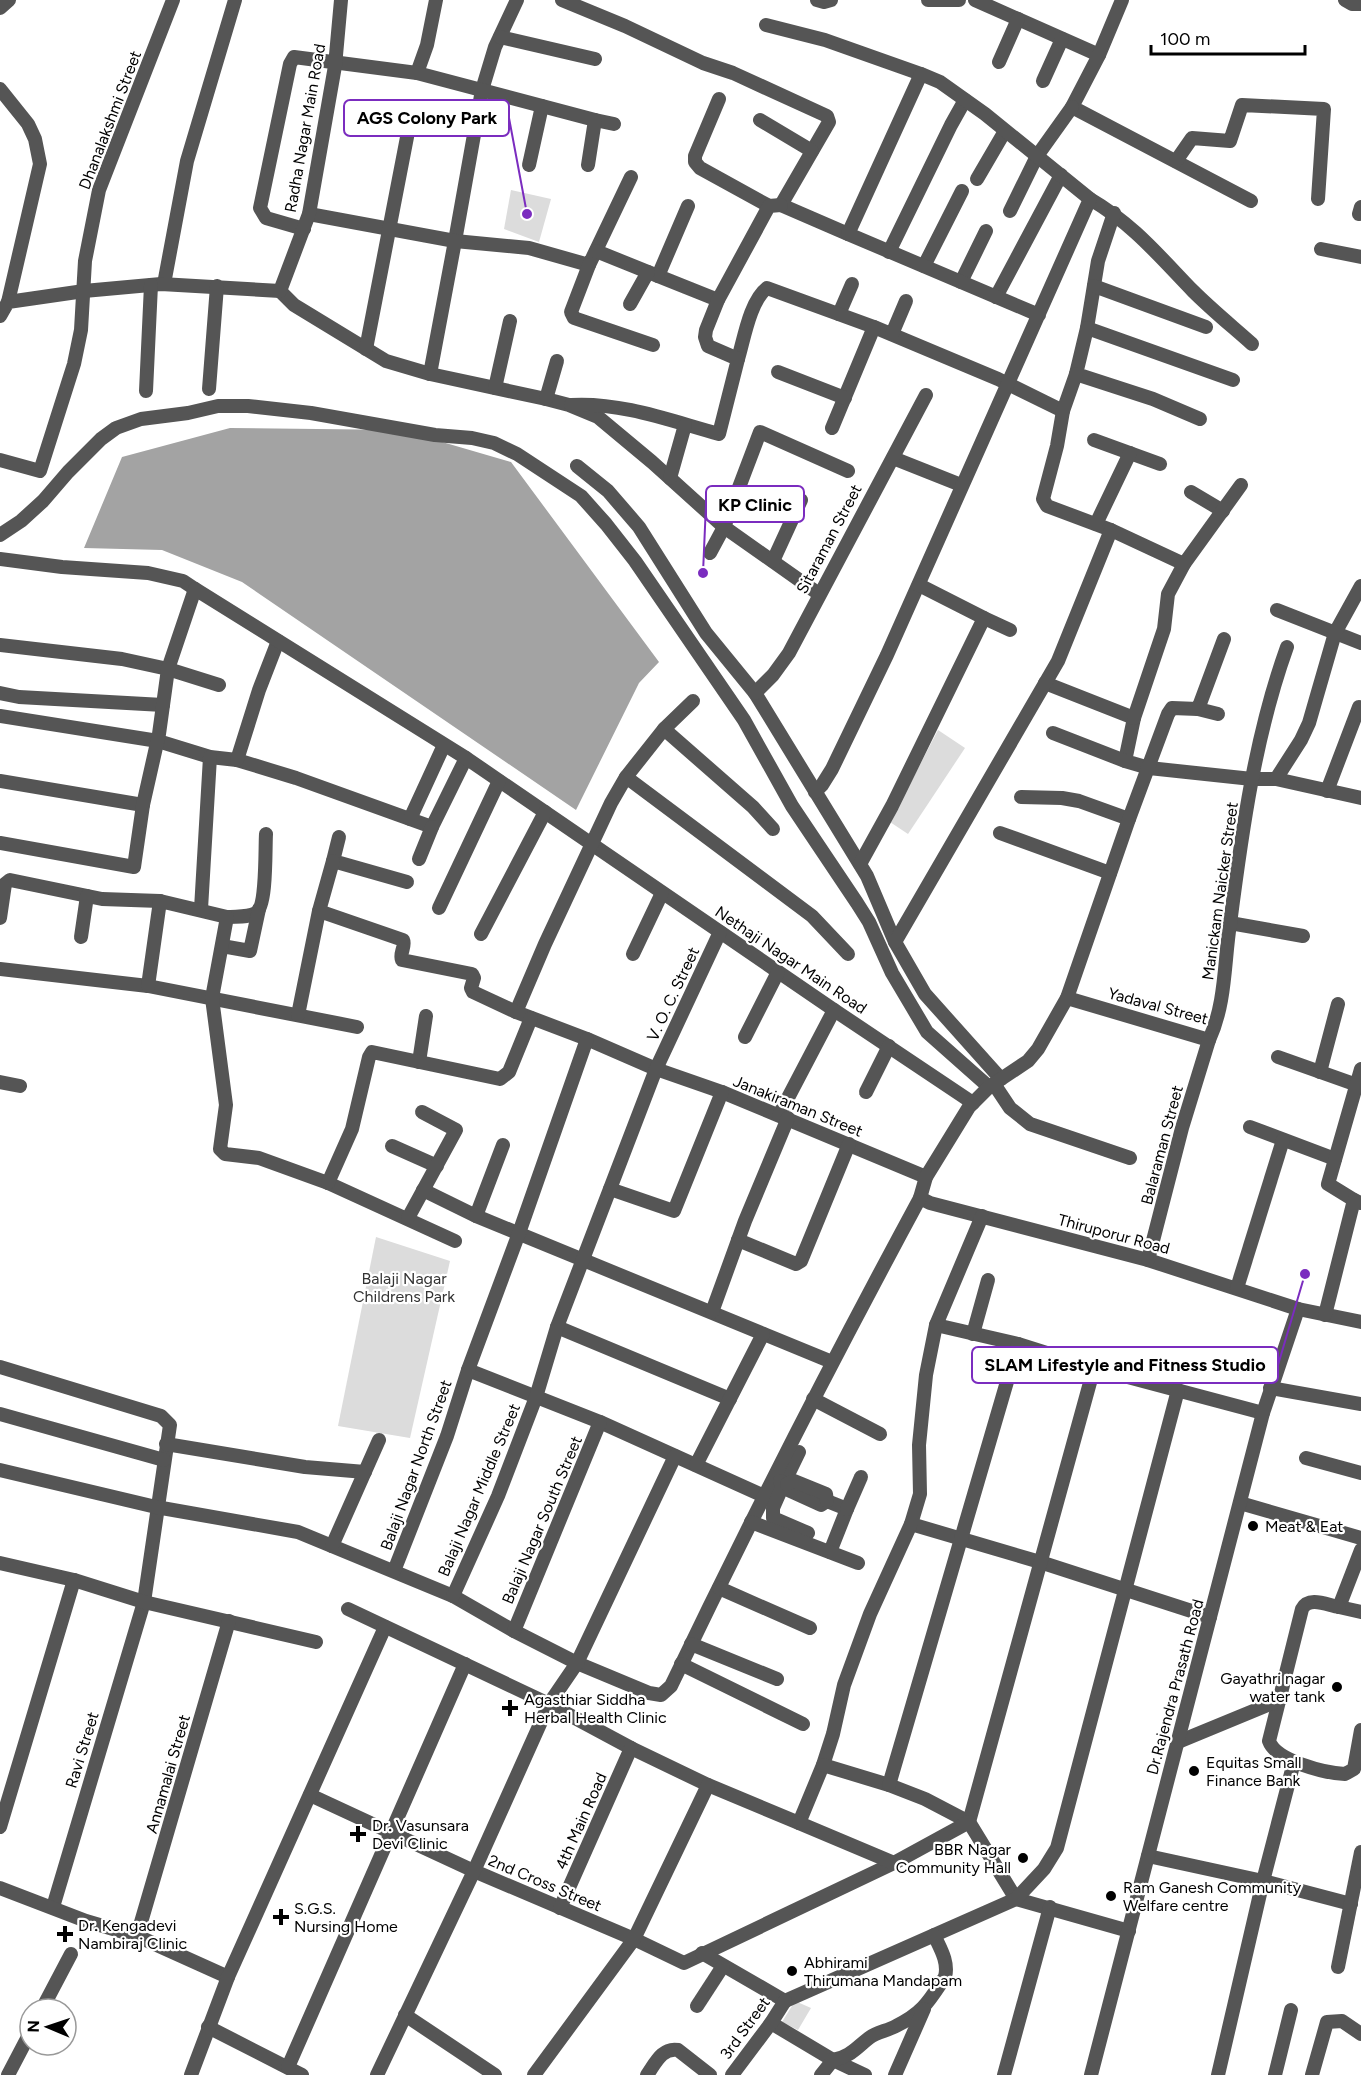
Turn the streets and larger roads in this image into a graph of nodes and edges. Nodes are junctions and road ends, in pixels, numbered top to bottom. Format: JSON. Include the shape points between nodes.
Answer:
{"nodes":[{"id":1,"x":9,"y":0,"type":"edge"},
{"id":2,"x":173,"y":0,"type":"edge"},
{"id":3,"x":235,"y":0,"type":"edge"},
{"id":4,"x":341,"y":0,"type":"edge"},
{"id":5,"x":436,"y":0,"type":"edge"},
{"id":6,"x":517,"y":0,"type":"edge"},
{"id":7,"x":562,"y":0,"type":"edge"},
{"id":8,"x":817,"y":0,"type":"edge"},
{"id":9,"x":831,"y":0,"type":"edge"},
{"id":10,"x":928,"y":0,"type":"edge"},
{"id":11,"x":959,"y":0,"type":"edge"},
{"id":12,"x":975,"y":0,"type":"edge"},
{"id":13,"x":1122,"y":0,"type":"edge"},
{"id":14,"x":1345,"y":0,"type":"edge"},
{"id":15,"x":1361,"y":4,"type":"edge"},
{"id":16,"x":0,"y":8,"type":"edge"},
{"id":17,"x":1018,"y":19,"type":"junction"},
{"id":18,"x":765,"y":25,"type":"dead end"},
{"id":19,"x":500,"y":37,"type":"junction"},
{"id":20,"x":1062,"y":39,"type":"junction"},
{"id":21,"x":1099,"y":55,"type":"junction"},
{"id":22,"x":595,"y":59,"type":"dead end"},
{"id":23,"x":999,"y":62,"type":"dead end"},
{"id":24,"x":335,"y":63,"type":"junction"},
{"id":25,"x":417,"y":73,"type":"junction"},
{"id":26,"x":921,"y":74,"type":"junction"},
{"id":27,"x":1044,"y":81,"type":"dead end"},
{"id":28,"x":0,"y":89,"type":"edge"},
{"id":29,"x":482,"y":90,"type":"junction"},
{"id":30,"x":719,"y":99,"type":"dead end"},
{"id":31,"x":965,"y":100,"type":"junction"},
{"id":32,"x":542,"y":106,"type":"junction"},
{"id":33,"x":1072,"y":107,"type":"junction"},
{"id":34,"x":595,"y":120,"type":"junction"},
{"id":35,"x":760,"y":120,"type":"dead end"},
{"id":36,"x":614,"y":124,"type":"dead end"},
{"id":37,"x":1005,"y":131,"type":"junction"},
{"id":38,"x":408,"y":132,"type":"dead end"},
{"id":39,"x":812,"y":151,"type":"junction"},
{"id":40,"x":1037,"y":156,"type":"junction"},
{"id":41,"x":1176,"y":161,"type":"junction"},
{"id":42,"x":529,"y":165,"type":"dead end"},
{"id":43,"x":588,"y":165,"type":"dead end"},
{"id":44,"x":1061,"y":175,"type":"junction"},
{"id":45,"x":631,"y":177,"type":"dead end"},
{"id":46,"x":977,"y":179,"type":"dead end"},
{"id":47,"x":962,"y":191,"type":"dead end"},
{"id":48,"x":1090,"y":199,"type":"junction"},
{"id":49,"x":1318,"y":199,"type":"dead end"},
{"id":50,"x":1251,"y":201,"type":"dead end"},
{"id":51,"x":688,"y":206,"type":"dead end"},
{"id":52,"x":775,"y":206,"type":"junction"},
{"id":53,"x":1010,"y":211,"type":"dead end"},
{"id":54,"x":1114,"y":213,"type":"junction"},
{"id":55,"x":309,"y":214,"type":"junction"},
{"id":56,"x":389,"y":228,"type":"junction"},
{"id":57,"x":304,"y":229,"type":"junction"},
{"id":58,"x":986,"y":231,"type":"dead end"},
{"id":59,"x":848,"y":234,"type":"junction"},
{"id":60,"x":455,"y":241,"type":"junction"},
{"id":61,"x":1321,"y":249,"type":"dead end"},
{"id":62,"x":596,"y":251,"type":"junction"},
{"id":63,"x":889,"y":252,"type":"junction"},
{"id":64,"x":1361,"y":257,"type":"edge"},
{"id":65,"x":589,"y":265,"type":"junction"},
{"id":66,"x":924,"y":266,"type":"junction"},
{"id":67,"x":653,"y":274,"type":"junction"},
{"id":68,"x":961,"y":282,"type":"junction"},
{"id":69,"x":158,"y":284,"type":"junction"},
{"id":70,"x":852,"y":284,"type":"dead end"},
{"id":71,"x":217,"y":286,"type":"junction"},
{"id":72,"x":1094,"y":286,"type":"junction"},
{"id":73,"x":84,"y":291,"type":"junction"},
{"id":74,"x":280,"y":291,"type":"junction"},
{"id":75,"x":996,"y":297,"type":"junction"},
{"id":76,"x":718,"y":300,"type":"junction"},
{"id":77,"x":906,"y":301,"type":"dead end"},
{"id":78,"x":8,"y":302,"type":"junction"},
{"id":79,"x":630,"y":304,"type":"dead end"},
{"id":80,"x":839,"y":314,"type":"junction"},
{"id":81,"x":1039,"y":315,"type":"junction"},
{"id":82,"x":0,"y":316,"type":"edge"},
{"id":83,"x":510,"y":321,"type":"dead end"},
{"id":84,"x":874,"y":327,"type":"junction"},
{"id":85,"x":1206,"y":327,"type":"dead end"},
{"id":86,"x":1087,"y":328,"type":"junction"},
{"id":87,"x":892,"y":334,"type":"junction"},
{"id":88,"x":1252,"y":344,"type":"dead end"},
{"id":89,"x":653,"y":345,"type":"dead end"},
{"id":90,"x":366,"y":349,"type":"junction"},
{"id":91,"x":738,"y":359,"type":"junction"},
{"id":92,"x":557,"y":361,"type":"dead end"},
{"id":93,"x":778,"y":372,"type":"dead end"},
{"id":94,"x":430,"y":374,"type":"junction"},
{"id":95,"x":1076,"y":374,"type":"junction"},
{"id":96,"x":1233,"y":380,"type":"dead end"},
{"id":97,"x":1008,"y":384,"type":"junction"},
{"id":98,"x":495,"y":388,"type":"junction"},
{"id":99,"x":209,"y":389,"type":"dead end"},
{"id":100,"x":146,"y":391,"type":"dead end"},
{"id":101,"x":926,"y":395,"type":"dead end"},
{"id":102,"x":845,"y":398,"type":"junction"},
{"id":103,"x":546,"y":399,"type":"junction"},
{"id":104,"x":569,"y":405,"type":"junction"},
{"id":105,"x":1063,"y":411,"type":"junction"},
{"id":106,"x":1200,"y":419,"type":"dead end"},
{"id":107,"x":685,"y":425,"type":"junction"},
{"id":108,"x":832,"y":428,"type":"dead end"},
{"id":109,"x":1094,"y":440,"type":"dead end"},
{"id":110,"x":1130,"y":453,"type":"junction"},
{"id":111,"x":893,"y":458,"type":"junction"},
{"id":112,"x":0,"y":460,"type":"edge"},
{"id":113,"x":1160,"y":464,"type":"dead end"},
{"id":114,"x":577,"y":466,"type":"dead end"},
{"id":115,"x":40,"y":471,"type":"junction"},
{"id":116,"x":848,"y":471,"type":"dead end"},
{"id":117,"x":670,"y":478,"type":"junction"},
{"id":118,"x":1241,"y":485,"type":"dead end"},
{"id":119,"x":961,"y":486,"type":"junction"},
{"id":120,"x":1191,"y":492,"type":"dead end"},
{"id":121,"x":50,"y":493,"type":"junction"},
{"id":122,"x":801,"y":500,"type":"dead end"},
{"id":123,"x":1223,"y":511,"type":"junction"},
{"id":124,"x":1096,"y":524,"type":"junction"},
{"id":125,"x":724,"y":528,"type":"junction"},
{"id":126,"x":1111,"y":530,"type":"junction"},
{"id":127,"x":0,"y":535,"type":"edge"},
{"id":128,"x":710,"y":553,"type":"dead end"},
{"id":129,"x":0,"y":559,"type":"edge"},
{"id":130,"x":773,"y":561,"type":"junction"},
{"id":131,"x":1184,"y":564,"type":"junction"},
{"id":132,"x":919,"y":585,"type":"junction"},
{"id":133,"x":1361,"y":586,"type":"edge"},
{"id":134,"x":195,"y":589,"type":"junction"},
{"id":135,"x":819,"y":594,"type":"junction"},
{"id":136,"x":1277,"y":610,"type":"dead end"},
{"id":137,"x":984,"y":618,"type":"junction"},
{"id":138,"x":1010,"y":630,"type":"dead end"},
{"id":139,"x":1335,"y":633,"type":"junction"},
{"id":140,"x":1224,"y":639,"type":"dead end"},
{"id":141,"x":279,"y":641,"type":"junction"},
{"id":142,"x":1361,"y":643,"type":"edge"},
{"id":143,"x":0,"y":645,"type":"edge"},
{"id":144,"x":1287,"y":647,"type":"dead end"},
{"id":145,"x":168,"y":669,"type":"junction"},
{"id":146,"x":1045,"y":683,"type":"junction"},
{"id":147,"x":219,"y":685,"type":"dead end"},
{"id":148,"x":0,"y":693,"type":"edge"},
{"id":149,"x":755,"y":693,"type":"junction"},
{"id":150,"x":693,"y":701,"type":"dead end"},
{"id":151,"x":162,"y":705,"type":"junction"},
{"id":152,"x":1359,"y":707,"type":"dead end"},
{"id":153,"x":1198,"y":709,"type":"junction"},
{"id":154,"x":1218,"y":714,"type":"dead end"},
{"id":155,"x":0,"y":716,"type":"edge"},
{"id":156,"x":1134,"y":718,"type":"junction"},
{"id":157,"x":664,"y":729,"type":"junction"},
{"id":158,"x":1053,"y":733,"type":"dead end"},
{"id":159,"x":158,"y":741,"type":"junction"},
{"id":160,"x":444,"y":744,"type":"junction"},
{"id":161,"x":210,"y":757,"type":"junction"},
{"id":162,"x":466,"y":758,"type":"junction"},
{"id":163,"x":237,"y":760,"type":"junction"},
{"id":164,"x":1125,"y":761,"type":"junction"},
{"id":165,"x":1149,"y":768,"type":"junction"},
{"id":166,"x":626,"y":777,"type":"junction"},
{"id":167,"x":1252,"y":779,"type":"junction"},
{"id":168,"x":1276,"y":779,"type":"junction"},
{"id":169,"x":0,"y":781,"type":"edge"},
{"id":170,"x":499,"y":781,"type":"junction"},
{"id":171,"x":1327,"y":791,"type":"junction"},
{"id":172,"x":814,"y":792,"type":"junction"},
{"id":173,"x":1021,"y":797,"type":"dead end"},
{"id":174,"x":1361,"y":798,"type":"edge"},
{"id":175,"x":143,"y":805,"type":"junction"},
{"id":176,"x":545,"y":812,"type":"junction"},
{"id":177,"x":410,"y":819,"type":"junction"},
{"id":178,"x":1129,"y":819,"type":"junction"},
{"id":179,"x":432,"y":827,"type":"junction"},
{"id":180,"x":773,"y":830,"type":"dead end"},
{"id":181,"x":1000,"y":833,"type":"dead end"},
{"id":182,"x":266,"y":834,"type":"dead end"},
{"id":183,"x":339,"y":837,"type":"dead end"},
{"id":184,"x":0,"y":843,"type":"edge"},
{"id":185,"x":592,"y":844,"type":"junction"},
{"id":186,"x":418,"y":859,"type":"dead end"},
{"id":187,"x":333,"y":861,"type":"junction"},
{"id":188,"x":860,"y":864,"type":"junction"},
{"id":189,"x":1110,"y":873,"type":"junction"},
{"id":190,"x":407,"y":882,"type":"dead end"},
{"id":191,"x":662,"y":893,"type":"junction"},
{"id":192,"x":87,"y":896,"type":"junction"},
{"id":193,"x":160,"y":901,"type":"junction"},
{"id":194,"x":439,"y":908,"type":"dead end"},
{"id":195,"x":1,"y":909,"type":"edge"},
{"id":196,"x":201,"y":909,"type":"junction"},
{"id":197,"x":260,"y":909,"type":"junction"},
{"id":198,"x":319,"y":911,"type":"junction"},
{"id":199,"x":227,"y":917,"type":"junction"},
{"id":200,"x":1230,"y":923,"type":"junction"},
{"id":201,"x":720,"y":932,"type":"junction"},
{"id":202,"x":481,"y":934,"type":"dead end"},
{"id":203,"x":1303,"y":936,"type":"dead end"},
{"id":204,"x":81,"y":937,"type":"dead end"},
{"id":205,"x":895,"y":942,"type":"junction"},
{"id":206,"x":222,"y":946,"type":"junction"},
{"id":207,"x":633,"y":954,"type":"dead end"},
{"id":208,"x":848,"y":954,"type":"dead end"},
{"id":209,"x":0,"y":969,"type":"edge"},
{"id":210,"x":778,"y":972,"type":"junction"},
{"id":211,"x":148,"y":986,"type":"junction"},
{"id":212,"x":212,"y":998,"type":"junction"},
{"id":213,"x":1067,"y":998,"type":"junction"},
{"id":214,"x":1338,"y":1004,"type":"dead end"},
{"id":215,"x":1221,"y":1007,"type":"joint"},
{"id":216,"x":834,"y":1011,"type":"junction"},
{"id":217,"x":516,"y":1012,"type":"junction"},
{"id":218,"x":298,"y":1015,"type":"junction"},
{"id":219,"x":426,"y":1016,"type":"dead end"},
{"id":220,"x":531,"y":1018,"type":"junction"},
{"id":221,"x":357,"y":1027,"type":"dead end"},
{"id":222,"x":745,"y":1037,"type":"dead end"},
{"id":223,"x":587,"y":1039,"type":"junction"},
{"id":224,"x":1209,"y":1040,"type":"junction"},
{"id":225,"x":889,"y":1046,"type":"junction"},
{"id":226,"x":1278,"y":1057,"type":"dead end"},
{"id":227,"x":419,"y":1062,"type":"junction"},
{"id":228,"x":656,"y":1069,"type":"junction"},
{"id":229,"x":1361,"y":1069,"type":"edge"},
{"id":230,"x":1320,"y":1072,"type":"junction"},
{"id":231,"x":0,"y":1082,"type":"edge"},
{"id":232,"x":995,"y":1083,"type":"junction"},
{"id":233,"x":1356,"y":1085,"type":"junction"},
{"id":234,"x":20,"y":1086,"type":"dead end"},
{"id":235,"x":722,"y":1092,"type":"junction"},
{"id":236,"x":866,"y":1092,"type":"dead end"},
{"id":237,"x":973,"y":1103,"type":"junction"},
{"id":238,"x":422,"y":1112,"type":"dead end"},
{"id":239,"x":784,"y":1117,"type":"junction"},
{"id":240,"x":1250,"y":1127,"type":"dead end"},
{"id":241,"x":1283,"y":1140,"type":"junction"},
{"id":242,"x":849,"y":1144,"type":"junction"},
{"id":243,"x":503,"y":1145,"type":"dead end"},
{"id":244,"x":392,"y":1146,"type":"dead end"},
{"id":245,"x":1130,"y":1158,"type":"dead end"},
{"id":246,"x":1335,"y":1159,"type":"junction"},
{"id":247,"x":436,"y":1166,"type":"junction"},
{"id":248,"x":926,"y":1177,"type":"junction"},
{"id":249,"x":327,"y":1183,"type":"junction"},
{"id":250,"x":610,"y":1189,"type":"junction"},
{"id":251,"x":423,"y":1190,"type":"junction"},
{"id":252,"x":920,"y":1198,"type":"junction"},
{"id":253,"x":1358,"y":1202,"type":"edge"},
{"id":254,"x":476,"y":1216,"type":"junction"},
{"id":255,"x":982,"y":1216,"type":"junction"},
{"id":256,"x":408,"y":1218,"type":"junction"},
{"id":257,"x":519,"y":1233,"type":"junction"},
{"id":258,"x":738,"y":1240,"type":"junction"},
{"id":259,"x":455,"y":1241,"type":"dead end"},
{"id":260,"x":584,"y":1260,"type":"junction"},
{"id":261,"x":1148,"y":1260,"type":"junction"},
{"id":262,"x":988,"y":1280,"type":"dead end"},
{"id":263,"x":1237,"y":1288,"type":"junction"},
{"id":264,"x":1298,"y":1309,"type":"junction"},
{"id":265,"x":712,"y":1312,"type":"junction"},
{"id":266,"x":1325,"y":1315,"type":"junction"},
{"id":267,"x":1361,"y":1322,"type":"edge"},
{"id":268,"x":936,"y":1325,"type":"junction"},
{"id":269,"x":557,"y":1327,"type":"junction"},
{"id":270,"x":763,"y":1334,"type":"junction"},
{"id":271,"x":973,"y":1334,"type":"junction"},
{"id":272,"x":1018,"y":1344,"type":"junction"},
{"id":273,"x":832,"y":1362,"type":"junction"},
{"id":274,"x":0,"y":1367,"type":"edge"},
{"id":275,"x":1094,"y":1368,"type":"junction"},
{"id":276,"x":468,"y":1370,"type":"junction"},
{"id":277,"x":1270,"y":1388,"type":"junction"},
{"id":278,"x":1178,"y":1390,"type":"junction"},
{"id":279,"x":536,"y":1397,"type":"junction"},
{"id":280,"x":730,"y":1399,"type":"junction"},
{"id":281,"x":813,"y":1399,"type":"junction"},
{"id":282,"x":1361,"y":1404,"type":"edge"},
{"id":283,"x":1263,"y":1413,"type":"junction"},
{"id":284,"x":0,"y":1414,"type":"edge"},
{"id":285,"x":600,"y":1422,"type":"junction"},
{"id":286,"x":880,"y":1434,"type":"dead end"},
{"id":287,"x":380,"y":1440,"type":"dead end"},
{"id":288,"x":166,"y":1444,"type":"junction"},
{"id":289,"x":800,"y":1452,"type":"dead end"},
{"id":290,"x":675,"y":1456,"type":"junction"},
{"id":291,"x":1306,"y":1458,"type":"dead end"},
{"id":292,"x":164,"y":1460,"type":"junction"},
{"id":293,"x":696,"y":1466,"type":"junction"},
{"id":294,"x":0,"y":1470,"type":"edge"},
{"id":295,"x":365,"y":1472,"type":"junction"},
{"id":296,"x":1361,"y":1473,"type":"edge"},
{"id":297,"x":861,"y":1477,"type":"dead end"},
{"id":298,"x":781,"y":1482,"type":"junction"},
{"id":299,"x":764,"y":1496,"type":"junction"},
{"id":300,"x":1240,"y":1503,"type":"junction"},
{"id":301,"x":156,"y":1507,"type":"junction"},
{"id":302,"x":847,"y":1509,"type":"junction"},
{"id":303,"x":751,"y":1522,"type":"junction"},
{"id":304,"x":911,"y":1524,"type":"junction"},
{"id":305,"x":808,"y":1533,"type":"dead end"},
{"id":306,"x":1361,"y":1538,"type":"edge"},
{"id":307,"x":962,"y":1539,"type":"junction"},
{"id":308,"x":332,"y":1546,"type":"junction"},
{"id":309,"x":1361,"y":1550,"type":"edge"},
{"id":310,"x":830,"y":1552,"type":"junction"},
{"id":311,"x":1041,"y":1562,"type":"junction"},
{"id":312,"x":0,"y":1563,"type":"edge"},
{"id":313,"x":858,"y":1563,"type":"dead end"},
{"id":314,"x":394,"y":1571,"type":"junction"},
{"id":315,"x":74,"y":1580,"type":"junction"},
{"id":316,"x":719,"y":1588,"type":"junction"},
{"id":317,"x":1125,"y":1589,"type":"junction"},
{"id":318,"x":453,"y":1596,"type":"junction"},
{"id":319,"x":144,"y":1602,"type":"junction"},
{"id":320,"x":1339,"y":1607,"type":"junction"},
{"id":321,"x":348,"y":1609,"type":"dead end"},
{"id":322,"x":1361,"y":1612,"type":"edge"},
{"id":323,"x":1210,"y":1617,"type":"junction"},
{"id":324,"x":230,"y":1621,"type":"junction"},
{"id":325,"x":385,"y":1627,"type":"junction"},
{"id":326,"x":810,"y":1628,"type":"dead end"},
{"id":327,"x":514,"y":1631,"type":"junction"},
{"id":328,"x":316,"y":1642,"type":"dead end"},
{"id":329,"x":691,"y":1644,"type":"junction"},
{"id":330,"x":577,"y":1663,"type":"junction"},
{"id":331,"x":465,"y":1664,"type":"junction"},
{"id":332,"x":681,"y":1665,"type":"junction"},
{"id":333,"x":777,"y":1678,"type":"dead end"},
{"id":334,"x":1280,"y":1700,"type":"junction"},
{"id":335,"x":549,"y":1704,"type":"junction"},
{"id":336,"x":802,"y":1724,"type":"dead end"},
{"id":337,"x":1361,"y":1730,"type":"edge"},
{"id":338,"x":1178,"y":1742,"type":"junction"},
{"id":339,"x":632,"y":1748,"type":"junction"},
{"id":340,"x":1294,"y":1762,"type":"junction"},
{"id":341,"x":823,"y":1765,"type":"junction"},
{"id":342,"x":708,"y":1785,"type":"junction"},
{"id":343,"x":889,"y":1785,"type":"junction"},
{"id":344,"x":310,"y":1795,"type":"junction"},
{"id":345,"x":969,"y":1822,"type":"junction"},
{"id":346,"x":799,"y":1823,"type":"junction"},
{"id":347,"x":0,"y":1827,"type":"edge"},
{"id":348,"x":392,"y":1832,"type":"junction"},
{"id":349,"x":1361,"y":1852,"type":"edge"},
{"id":350,"x":1148,"y":1856,"type":"junction"},
{"id":351,"x":894,"y":1863,"type":"junction"},
{"id":352,"x":474,"y":1871,"type":"junction"},
{"id":353,"x":1263,"y":1881,"type":"junction"},
{"id":354,"x":1,"y":1890,"type":"edge"},
{"id":355,"x":1016,"y":1899,"type":"junction"},
{"id":356,"x":1351,"y":1904,"type":"junction"},
{"id":357,"x":53,"y":1907,"type":"junction"},
{"id":358,"x":1050,"y":1907,"type":"junction"},
{"id":359,"x":560,"y":1908,"type":"junction"},
{"id":360,"x":1129,"y":1931,"type":"junction"},
{"id":361,"x":934,"y":1935,"type":"junction"},
{"id":362,"x":137,"y":1936,"type":"junction"},
{"id":363,"x":634,"y":1939,"type":"junction"},
{"id":364,"x":702,"y":1953,"type":"junction"},
{"id":365,"x":70,"y":1954,"type":"dead end"},
{"id":366,"x":723,"y":1966,"type":"junction"},
{"id":367,"x":1338,"y":1967,"type":"dead end"},
{"id":368,"x":228,"y":1977,"type":"junction"},
{"id":369,"x":48,"y":1997,"type":"edge"},
{"id":370,"x":785,"y":2001,"type":"junction"},
{"id":371,"x":697,"y":2006,"type":"dead end"},
{"id":372,"x":924,"y":2009,"type":"junction"},
{"id":373,"x":1291,"y":2010,"type":"dead end"},
{"id":374,"x":405,"y":2015,"type":"junction"},
{"id":375,"x":774,"y":2025,"type":"junction"},
{"id":376,"x":208,"y":2027,"type":"junction"},
{"id":377,"x":1361,"y":2034,"type":"edge"},
{"id":378,"x":18,"y":2056,"type":"edge"},
{"id":379,"x":833,"y":2060,"type":"junction"},
{"id":380,"x":288,"y":2067,"type":"junction"},
{"id":381,"x":8,"y":2075,"type":"edge"},
{"id":382,"x":191,"y":2075,"type":"edge"},
{"id":383,"x":302,"y":2075,"type":"edge"},
{"id":384,"x":377,"y":2075,"type":"edge"},
{"id":385,"x":495,"y":2075,"type":"edge"},
{"id":386,"x":534,"y":2075,"type":"edge"},
{"id":387,"x":646,"y":2075,"type":"edge"},
{"id":388,"x":710,"y":2075,"type":"edge"},
{"id":389,"x":732,"y":2075,"type":"edge"},
{"id":390,"x":821,"y":2075,"type":"edge"},
{"id":391,"x":865,"y":2075,"type":"edge"},
{"id":392,"x":895,"y":2075,"type":"edge"},
{"id":393,"x":1004,"y":2075,"type":"edge"},
{"id":394,"x":1091,"y":2075,"type":"edge"},
{"id":395,"x":1218,"y":2075,"type":"edge"},
{"id":396,"x":1275,"y":2075,"type":"edge"},
{"id":397,"x":1312,"y":2075,"type":"edge"}],
"edges":[{"from":1,"to":16,"type":"street"},
{"from":2,"to":73,"type":"street","name":"Dhanalakshmi Street","via":[[99,190],[85,261]]},
{"from":3,"to":69,"type":"street","via":[[187,161]]},
{"from":4,"to":24,"type":"street","name":"Radha Nagar Main Road"},
{"from":5,"to":25,"type":"street"},
{"from":6,"to":19,"type":"street"},
{"from":7,"to":39,"type":"street","via":[[827,116],[829,122]]},
{"from":8,"to":9,"type":"street"},
{"from":10,"to":11,"type":"street"},
{"from":12,"to":17,"type":"street"},
{"from":13,"to":21,"type":"street"},
{"from":14,"to":15,"type":"street"},
{"from":17,"to":20,"type":"street"},
{"from":17,"to":23,"type":"street"},
{"from":18,"to":26,"type":"street","via":[[825,40]]},
{"from":19,"to":22,"type":"street"},
{"from":19,"to":29,"type":"street"},
{"from":20,"to":21,"type":"street"},
{"from":20,"to":27,"type":"street"},
{"from":21,"to":33,"type":"street"},
{"from":24,"to":25,"type":"street"},
{"from":24,"to":55,"type":"street","name":"Radha Nagar Main Road"},
{"from":24,"to":57,"type":"street","via":[[300,57],[292,60],[261,199],[260,208],[266,218]]},
{"from":25,"to":29,"type":"street"},
{"from":26,"to":31,"type":"street"},
{"from":26,"to":59,"type":"street"},
{"from":28,"to":78,"type":"street","via":[[28,124],[40,164]]},
{"from":29,"to":32,"type":"street"},
{"from":29,"to":60,"type":"street"},
{"from":30,"to":52,"type":"street","via":[[694,156],[695,162]]},
{"from":31,"to":37,"type":"street"},
{"from":31,"to":63,"type":"street"},
{"from":32,"to":34,"type":"street"},
{"from":32,"to":42,"type":"street"},
{"from":33,"to":40,"type":"street"},
{"from":33,"to":41,"type":"street"},
{"from":34,"to":36,"type":"street"},
{"from":34,"to":43,"type":"street"},
{"from":35,"to":39,"type":"street"},
{"from":37,"to":40,"type":"street"},
{"from":37,"to":46,"type":"street"},
{"from":38,"to":56,"type":"street"},
{"from":39,"to":52,"type":"street"},
{"from":40,"to":44,"type":"street"},
{"from":40,"to":53,"type":"street"},
{"from":41,"to":49,"type":"street","via":[[1192,138],[1230,141],[1242,105],[1324,109]]},
{"from":41,"to":50,"type":"street"},
{"from":44,"to":48,"type":"street"},
{"from":44,"to":75,"type":"street"},
{"from":45,"to":62,"type":"street"},
{"from":47,"to":66,"type":"street"},
{"from":48,"to":54,"type":"street"},
{"from":48,"to":81,"type":"street"},
{"from":51,"to":67,"type":"street"},
{"from":52,"to":59,"type":"street"},
{"from":52,"to":76,"type":"street"},
{"from":54,"to":72,"type":"street"},
{"from":54,"to":88,"type":"street"},
{"from":55,"to":56,"type":"street"},
{"from":55,"to":57,"type":"street","name":"Radha Nagar Main Road"},
{"from":56,"to":60,"type":"street"},
{"from":56,"to":90,"type":"street"},
{"from":57,"to":74,"type":"street","name":"Radha Nagar Main Road"},
{"from":58,"to":68,"type":"street"},
{"from":59,"to":63,"type":"street"},
{"from":60,"to":65,"type":"street","via":[[529,248]]},
{"from":60,"to":94,"type":"street"},
{"from":61,"to":64,"type":"street"},
{"from":62,"to":65,"type":"street"},
{"from":62,"to":67,"type":"street"},
{"from":63,"to":66,"type":"street"},
{"from":65,"to":89,"type":"street","via":[[571,312],[574,318]]},
{"from":66,"to":68,"type":"street"},
{"from":67,"to":76,"type":"street"},
{"from":67,"to":79,"type":"street"},
{"from":68,"to":75,"type":"street"},
{"from":69,"to":71,"type":"street"},
{"from":69,"to":73,"type":"street"},
{"from":69,"to":100,"type":"street"},
{"from":70,"to":80,"type":"street"},
{"from":71,"to":74,"type":"street"},
{"from":71,"to":99,"type":"street"},
{"from":72,"to":85,"type":"street"},
{"from":72,"to":86,"type":"street"},
{"from":73,"to":78,"type":"street"},
{"from":73,"to":115,"type":"street","name":"Dhanalakshmi Street","via":[[74,364]]},
{"from":74,"to":90,"type":"street","via":[[294,305]]},
{"from":75,"to":81,"type":"street"},
{"from":76,"to":91,"type":"street","via":[[705,330],[706,342]]},
{"from":77,"to":87,"type":"street"},
{"from":78,"to":82,"type":"street"},
{"from":80,"to":84,"type":"street"},
{"from":80,"to":91,"type":"street","via":[[767,288],[755,304]]},
{"from":81,"to":97,"type":"street"},
{"from":83,"to":98,"type":"street"},
{"from":84,"to":87,"type":"street"},
{"from":84,"to":102,"type":"street"},
{"from":86,"to":95,"type":"street"},
{"from":86,"to":96,"type":"street"},
{"from":87,"to":97,"type":"street"},
{"from":90,"to":94,"type":"street","via":[[386,361]]},
{"from":91,"to":107,"type":"street","via":[[718,434]]},
{"from":92,"to":103,"type":"street"},
{"from":93,"to":102,"type":"street"},
{"from":94,"to":98,"type":"street"},
{"from":95,"to":105,"type":"street"},
{"from":95,"to":106,"type":"street"},
{"from":97,"to":105,"type":"street"},
{"from":97,"to":119,"type":"street"},
{"from":98,"to":103,"type":"street"},
{"from":101,"to":111,"type":"street","name":"Sitaraman Street"},
{"from":102,"to":108,"type":"street"},
{"from":103,"to":104,"type":"street"},
{"from":104,"to":107,"type":"street","via":[[619,407]]},
{"from":104,"to":117,"type":"street","via":[[598,417]]},
{"from":105,"to":124,"type":"street","via":[[1043,499],[1047,506]]},
{"from":107,"to":117,"type":"street"},
{"from":109,"to":110,"type":"street"},
{"from":110,"to":113,"type":"street"},
{"from":110,"to":124,"type":"street"},
{"from":111,"to":119,"type":"street"},
{"from":111,"to":135,"type":"street","name":"Sitaraman Street"},
{"from":112,"to":115,"type":"street"},
{"from":114,"to":149,"type":"street","via":[[608,491],[639,526],[706,633]]},
{"from":115,"to":121,"type":"street"},
{"from":116,"to":125,"type":"street","via":[[760,432]]},
{"from":117,"to":125,"type":"street"},
{"from":118,"to":123,"type":"street"},
{"from":119,"to":132,"type":"street"},
{"from":120,"to":123,"type":"street"},
{"from":121,"to":127,"type":"street"},
{"from":121,"to":232,"type":"street","via":[[116,428],[141,419],[218,406],[311,413],[472,438],[518,454],[580,496],[635,561],[744,720],[772,774],[858,903],[892,973],[927,1032]]},
{"from":122,"to":130,"type":"street"},
{"from":123,"to":131,"type":"street"},
{"from":124,"to":126,"type":"street"},
{"from":125,"to":128,"type":"street"},
{"from":125,"to":130,"type":"street"},
{"from":126,"to":131,"type":"street"},
{"from":126,"to":146,"type":"street","via":[[1058,661]]},
{"from":129,"to":134,"type":"street","name":"Nethaji Nagar Main Road","via":[[148,573],[183,581]]},
{"from":130,"to":135,"type":"street"},
{"from":131,"to":156,"type":"street","via":[[1168,594],[1164,629]]},
{"from":132,"to":137,"type":"street"},
{"from":132,"to":172,"type":"street","via":[[832,769]]},
{"from":133,"to":139,"type":"street"},
{"from":134,"to":141,"type":"street","name":"Nethaji Nagar Main Road"},
{"from":134,"to":145,"type":"street"},
{"from":135,"to":149,"type":"street","name":"Sitaraman Street","via":[[781,665]]},
{"from":136,"to":139,"type":"street"},
{"from":137,"to":138,"type":"street"},
{"from":137,"to":188,"type":"street"},
{"from":139,"to":142,"type":"street"},
{"from":139,"to":168,"type":"street","via":[[1309,723]]},
{"from":140,"to":153,"type":"street"},
{"from":141,"to":160,"type":"street","name":"Nethaji Nagar Main Road"},
{"from":141,"to":163,"type":"street"},
{"from":143,"to":145,"type":"street","via":[[122,659]]},
{"from":144,"to":167,"type":"street","name":"Manickam Naicker Street","via":[[1267,710]]},
{"from":145,"to":147,"type":"street"},
{"from":145,"to":151,"type":"street"},
{"from":146,"to":156,"type":"street"},
{"from":146,"to":205,"type":"street"},
{"from":148,"to":151,"type":"street"},
{"from":149,"to":172,"type":"street"},
{"from":150,"to":157,"type":"street"},
{"from":151,"to":159,"type":"street"},
{"from":152,"to":171,"type":"street"},
{"from":153,"to":154,"type":"street"},
{"from":153,"to":165,"type":"street","via":[[1172,708]]},
{"from":155,"to":159,"type":"street"},
{"from":156,"to":164,"type":"street"},
{"from":157,"to":166,"type":"street"},
{"from":157,"to":180,"type":"street","via":[[753,807]]},
{"from":158,"to":164,"type":"street"},
{"from":159,"to":161,"type":"street"},
{"from":159,"to":175,"type":"street"},
{"from":160,"to":162,"type":"street","name":"Nethaji Nagar Main Road"},
{"from":160,"to":177,"type":"street"},
{"from":161,"to":163,"type":"street"},
{"from":161,"to":196,"type":"street"},
{"from":162,"to":170,"type":"street","name":"Nethaji Nagar Main Road"},
{"from":162,"to":179,"type":"street"},
{"from":163,"to":177,"type":"street"},
{"from":164,"to":165,"type":"street"},
{"from":165,"to":167,"type":"street"},
{"from":165,"to":178,"type":"street"},
{"from":166,"to":185,"type":"street"},
{"from":166,"to":208,"type":"street","via":[[812,916]]},
{"from":167,"to":168,"type":"street"},
{"from":167,"to":200,"type":"street","name":"Manickam Naicker Street"},
{"from":168,"to":171,"type":"street"},
{"from":169,"to":175,"type":"street"},
{"from":170,"to":176,"type":"street","name":"Nethaji Nagar Main Road"},
{"from":170,"to":194,"type":"street"},
{"from":171,"to":174,"type":"street"},
{"from":172,"to":188,"type":"street"},
{"from":173,"to":178,"type":"street","via":[[1079,801]]},
{"from":175,"to":184,"type":"street","via":[[134,867]]},
{"from":176,"to":185,"type":"street","name":"Nethaji Nagar Main Road"},
{"from":176,"to":202,"type":"street"},
{"from":177,"to":179,"type":"street"},
{"from":178,"to":189,"type":"street"},
{"from":179,"to":186,"type":"street"},
{"from":181,"to":189,"type":"street"},
{"from":182,"to":197,"type":"street"},
{"from":183,"to":187,"type":"street"},
{"from":185,"to":191,"type":"street","name":"Nethaji Nagar Main Road"},
{"from":185,"to":217,"type":"street"},
{"from":187,"to":190,"type":"street"},
{"from":187,"to":198,"type":"street"},
{"from":188,"to":205,"type":"street"},
{"from":189,"to":213,"type":"street"},
{"from":191,"to":201,"type":"street","name":"Nethaji Nagar Main Road"},
{"from":191,"to":207,"type":"street"},
{"from":192,"to":193,"type":"street"},
{"from":192,"to":195,"type":"street","via":[[10,880],[5,884]]},
{"from":192,"to":204,"type":"street"},
{"from":193,"to":196,"type":"street"},
{"from":193,"to":211,"type":"street"},
{"from":196,"to":199,"type":"street"},
{"from":197,"to":199,"type":"street","via":[[255,914]]},
{"from":197,"to":206,"type":"street","via":[[250,951]]},
{"from":198,"to":217,"type":"street","name":"Janakiraman Street","via":[[403,940],[402,960],[472,974],[473,992]]},
{"from":198,"to":218,"type":"street"},
{"from":199,"to":206,"type":"street"},
{"from":200,"to":203,"type":"street"},
{"from":200,"to":215,"type":"street","name":"Manickam Naicker Street"},
{"from":201,"to":210,"type":"street","name":"Nethaji Nagar Main Road"},
{"from":201,"to":228,"type":"street","name":"V. O. C. Street"},
{"from":205,"to":232,"type":"street","via":[[925,994]]},
{"from":206,"to":212,"type":"street"},
{"from":209,"to":211,"type":"street"},
{"from":210,"to":216,"type":"street","name":"Nethaji Nagar Main Road"},
{"from":210,"to":222,"type":"street"},
{"from":211,"to":212,"type":"street"},
{"from":212,"to":218,"type":"street"},
{"from":212,"to":249,"type":"street","via":[[226,1105],[220,1149],[225,1154],[259,1158]]},
{"from":213,"to":224,"type":"street","name":"Yadaval Street"},
{"from":213,"to":232,"type":"street","via":[[1038,1050]]},
{"from":214,"to":230,"type":"street"},
{"from":215,"to":224,"type":"street","name":"Yadaval Street"},
{"from":216,"to":225,"type":"street","name":"Nethaji Nagar Main Road"},
{"from":216,"to":239,"type":"street"},
{"from":217,"to":220,"type":"street","name":"Janakiraman Street"},
{"from":218,"to":221,"type":"street"},
{"from":219,"to":227,"type":"street"},
{"from":220,"to":223,"type":"street","name":"Janakiraman Street"},
{"from":220,"to":227,"type":"street","via":[[504,1077],[495,1079]]},
{"from":223,"to":228,"type":"street","name":"Janakiraman Street"},
{"from":223,"to":257,"type":"street","name":"Balaji Nagar North Street"},
{"from":224,"to":261,"type":"street","name":"Balaraman Street"},
{"from":225,"to":236,"type":"street"},
{"from":225,"to":237,"type":"street","name":"Nethaji Nagar Main Road"},
{"from":226,"to":230,"type":"street"},
{"from":227,"to":249,"type":"street","via":[[377,1052],[370,1054],[352,1130]]},
{"from":228,"to":235,"type":"street","name":"Janakiraman Street"},
{"from":228,"to":250,"type":"street","name":"V. O. C. Street"},
{"from":229,"to":233,"type":"street"},
{"from":230,"to":233,"type":"street"},
{"from":231,"to":234,"type":"street"},
{"from":232,"to":237,"type":"street"},
{"from":232,"to":245,"type":"street","via":[[1010,1108],[1030,1124]]},
{"from":233,"to":246,"type":"street"},
{"from":235,"to":239,"type":"street","name":"Janakiraman Street"},
{"from":235,"to":250,"type":"street","via":[[674,1211]]},
{"from":237,"to":248,"type":"street"},
{"from":238,"to":247,"type":"street","via":[[456,1130]]},
{"from":239,"to":242,"type":"street","name":"Janakiraman Street"},
{"from":239,"to":258,"type":"street"},
{"from":240,"to":241,"type":"street"},
{"from":241,"to":246,"type":"street"},
{"from":241,"to":263,"type":"street"},
{"from":242,"to":248,"type":"street","name":"Janakiraman Street"},
{"from":242,"to":258,"type":"street","via":[[803,1258],[796,1264]]},
{"from":243,"to":254,"type":"street"},
{"from":244,"to":247,"type":"street"},
{"from":246,"to":253,"type":"street","via":[[1328,1184]]},
{"from":247,"to":251,"type":"street"},
{"from":248,"to":252,"type":"street"},
{"from":249,"to":256,"type":"street"},
{"from":250,"to":260,"type":"street","name":"V. O. C. Street"},
{"from":251,"to":254,"type":"street"},
{"from":251,"to":256,"type":"street"},
{"from":252,"to":255,"type":"street","name":"Thiruporur Road"},
{"from":252,"to":273,"type":"street"},
{"from":253,"to":266,"type":"street"},
{"from":254,"to":257,"type":"street"},
{"from":255,"to":261,"type":"street","name":"Thiruporur Road"},
{"from":255,"to":268,"type":"street"},
{"from":256,"to":259,"type":"street"},
{"from":257,"to":260,"type":"street"},
{"from":257,"to":276,"type":"street","name":"Balaji Nagar North Street"},
{"from":258,"to":265,"type":"street"},
{"from":260,"to":265,"type":"street"},
{"from":260,"to":269,"type":"street","name":"Balaji Nagar Middle Street"},
{"from":261,"to":263,"type":"street","name":"Thiruporur Road"},
{"from":262,"to":271,"type":"street"},
{"from":263,"to":264,"type":"street","name":"Thiruporur Road"},
{"from":264,"to":266,"type":"street","name":"Thiruporur Road"},
{"from":264,"to":277,"type":"street","name":"Dr.Rajendra Prasath Road"},
{"from":265,"to":270,"type":"street"},
{"from":266,"to":267,"type":"street","name":"Thiruporur Road"},
{"from":268,"to":271,"type":"street"},
{"from":268,"to":304,"type":"street","via":[[919,1445],[920,1494]]},
{"from":269,"to":279,"type":"street","name":"Balaji Nagar Middle Street"},
{"from":269,"to":280,"type":"street"},
{"from":270,"to":273,"type":"street"},
{"from":270,"to":280,"type":"street"},
{"from":271,"to":272,"type":"street"},
{"from":272,"to":275,"type":"street"},
{"from":272,"to":307,"type":"street"},
{"from":273,"to":281,"type":"street"},
{"from":274,"to":288,"type":"street","name":"Ravi Street","via":[[161,1416],[170,1425]]},
{"from":275,"to":278,"type":"street"},
{"from":275,"to":311,"type":"street"},
{"from":276,"to":279,"type":"street"},
{"from":276,"to":314,"type":"street","name":"Balaji Nagar North Street","via":[[447,1436]]},
{"from":277,"to":282,"type":"street"},
{"from":277,"to":283,"type":"street","name":"Dr.Rajendra Prasath Road"},
{"from":278,"to":283,"type":"street"},
{"from":278,"to":317,"type":"street"},
{"from":279,"to":285,"type":"street"},
{"from":279,"to":318,"type":"street","name":"Balaji Nagar Middle Street","via":[[498,1496]]},
{"from":280,"to":293,"type":"street"},
{"from":281,"to":286,"type":"street"},
{"from":281,"to":298,"type":"street"},
{"from":283,"to":300,"type":"street","name":"Dr.Rajendra Prasath Road"},
{"from":284,"to":292,"type":"street"},
{"from":285,"to":290,"type":"street"},
{"from":285,"to":327,"type":"street","name":"Balaji Nagar South Street"},
{"from":287,"to":295,"type":"street"},
{"from":288,"to":292,"type":"street","name":"Ravi Street"},
{"from":288,"to":295,"type":"street","via":[[306,1467]]},
{"from":289,"to":298,"type":"street"},
{"from":290,"to":293,"type":"street"},
{"from":290,"to":330,"type":"street"},
{"from":291,"to":296,"type":"street"},
{"from":292,"to":301,"type":"street","name":"Ravi Street"},
{"from":293,"to":299,"type":"street"},
{"from":294,"to":301,"type":"street"},
{"from":295,"to":308,"type":"street"},
{"from":297,"to":302,"type":"street"},
{"from":298,"to":299,"type":"street"},
{"from":298,"to":302,"type":"street","via":[[789,1491],[810,1500],[823,1505],[827,1501]]},
{"from":298,"to":305,"type":"street","via":[[773,1518]]},
{"from":299,"to":303,"type":"street"},
{"from":300,"to":306,"type":"street"},
{"from":300,"to":323,"type":"street","name":"Dr.Rajendra Prasath Road"},
{"from":301,"to":308,"type":"street","via":[[298,1532]]},
{"from":301,"to":319,"type":"street","name":"Ravi Street"},
{"from":302,"to":310,"type":"street"},
{"from":303,"to":310,"type":"street"},
{"from":303,"to":316,"type":"street"},
{"from":304,"to":307,"type":"street"},
{"from":304,"to":341,"type":"street","via":[[870,1614],[844,1685]]},
{"from":307,"to":311,"type":"street"},
{"from":307,"to":343,"type":"street"},
{"from":308,"to":314,"type":"street"},
{"from":309,"to":320,"type":"street"},
{"from":310,"to":313,"type":"street"},
{"from":311,"to":317,"type":"street"},
{"from":311,"to":345,"type":"street"},
{"from":312,"to":315,"type":"street"},
{"from":314,"to":318,"type":"street"},
{"from":315,"to":319,"type":"street"},
{"from":315,"to":347,"type":"street"},
{"from":316,"to":326,"type":"street"},
{"from":316,"to":329,"type":"street"},
{"from":317,"to":323,"type":"street"},
{"from":317,"to":355,"type":"street","via":[[1057,1848],[1044,1869]]},
{"from":318,"to":327,"type":"street"},
{"from":319,"to":324,"type":"street"},
{"from":319,"to":357,"type":"street","name":"Ravi Street"},
{"from":320,"to":322,"type":"street"},
{"from":320,"to":334,"type":"street","via":[[1311,1602],[1304,1605]]},
{"from":321,"to":325,"type":"street"},
{"from":323,"to":338,"type":"street","name":"Dr.Rajendra Prasath Road"},
{"from":324,"to":328,"type":"street"},
{"from":324,"to":362,"type":"street","name":"Annamalai Street"},
{"from":325,"to":331,"type":"street"},
{"from":325,"to":344,"type":"street"},
{"from":327,"to":330,"type":"street"},
{"from":329,"to":332,"type":"street"},
{"from":329,"to":333,"type":"street"},
{"from":330,"to":332,"type":"street","via":[[661,1695],[671,1686]]},
{"from":330,"to":335,"type":"street"},
{"from":331,"to":335,"type":"street"},
{"from":331,"to":348,"type":"street"},
{"from":332,"to":336,"type":"street"},
{"from":334,"to":338,"type":"street"},
{"from":334,"to":340,"type":"street","via":[[1269,1741],[1275,1752]]},
{"from":335,"to":339,"type":"street"},
{"from":335,"to":352,"type":"street"},
{"from":337,"to":340,"type":"street","via":[[1357,1762],[1350,1773],[1338,1774]]},
{"from":338,"to":350,"type":"street","name":"Dr.Rajendra Prasath Road"},
{"from":339,"to":342,"type":"street"},
{"from":339,"to":359,"type":"street","name":"4th Main Road"},
{"from":340,"to":353,"type":"street"},
{"from":341,"to":343,"type":"street"},
{"from":341,"to":346,"type":"street"},
{"from":342,"to":346,"type":"street"},
{"from":342,"to":363,"type":"street"},
{"from":343,"to":345,"type":"street"},
{"from":344,"to":348,"type":"street","name":"2nd Cross Street"},
{"from":344,"to":368,"type":"street"},
{"from":345,"to":351,"type":"street"},
{"from":345,"to":355,"type":"street"},
{"from":346,"to":351,"type":"street"},
{"from":348,"to":352,"type":"street","name":"2nd Cross Street"},
{"from":348,"to":380,"type":"street"},
{"from":349,"to":356,"type":"street"},
{"from":350,"to":353,"type":"street"},
{"from":350,"to":360,"type":"street","name":"Dr.Rajendra Prasath Road"},
{"from":351,"to":364,"type":"street"},
{"from":352,"to":359,"type":"street","name":"2nd Cross Street"},
{"from":352,"to":374,"type":"street"},
{"from":353,"to":356,"type":"street"},
{"from":353,"to":395,"type":"street"},
{"from":354,"to":357,"type":"street"},
{"from":355,"to":358,"type":"street"},
{"from":355,"to":361,"type":"street"},
{"from":356,"to":367,"type":"street"},
{"from":357,"to":362,"type":"street"},
{"from":358,"to":360,"type":"street"},
{"from":358,"to":393,"type":"street"},
{"from":359,"to":363,"type":"street","name":"2nd Cross Street"},
{"from":360,"to":394,"type":"street","name":"Dr.Rajendra Prasath Road"},
{"from":361,"to":370,"type":"street"},
{"from":361,"to":372,"type":"street","via":[[947,1971]]},
{"from":362,"to":368,"type":"street"},
{"from":363,"to":364,"type":"street","name":"2nd Cross Street","via":[[684,1963]]},
{"from":363,"to":386,"type":"street"},
{"from":364,"to":366,"type":"street"},
{"from":365,"to":369,"type":"street"},
{"from":366,"to":370,"type":"street"},
{"from":366,"to":371,"type":"street"},
{"from":368,"to":376,"type":"street"},
{"from":370,"to":375,"type":"street","name":"3rd Street"},
{"from":372,"to":379,"type":"street","via":[[869,2038],[845,2058]]},
{"from":372,"to":392,"type":"street"},
{"from":373,"to":396,"type":"street"},
{"from":374,"to":384,"type":"street"},
{"from":374,"to":385,"type":"street"},
{"from":375,"to":379,"type":"street"},
{"from":375,"to":389,"type":"street","name":"3rd Street"},
{"from":376,"to":380,"type":"street"},
{"from":376,"to":382,"type":"street"},
{"from":377,"to":397,"type":"street","via":[[1342,2021],[1327,2022]]},
{"from":378,"to":381,"type":"street"},
{"from":379,"to":390,"type":"street"},
{"from":379,"to":391,"type":"street"},
{"from":380,"to":383,"type":"street"},
{"from":387,"to":388,"type":"street","via":[[663,2053],[673,2049]]}]}
